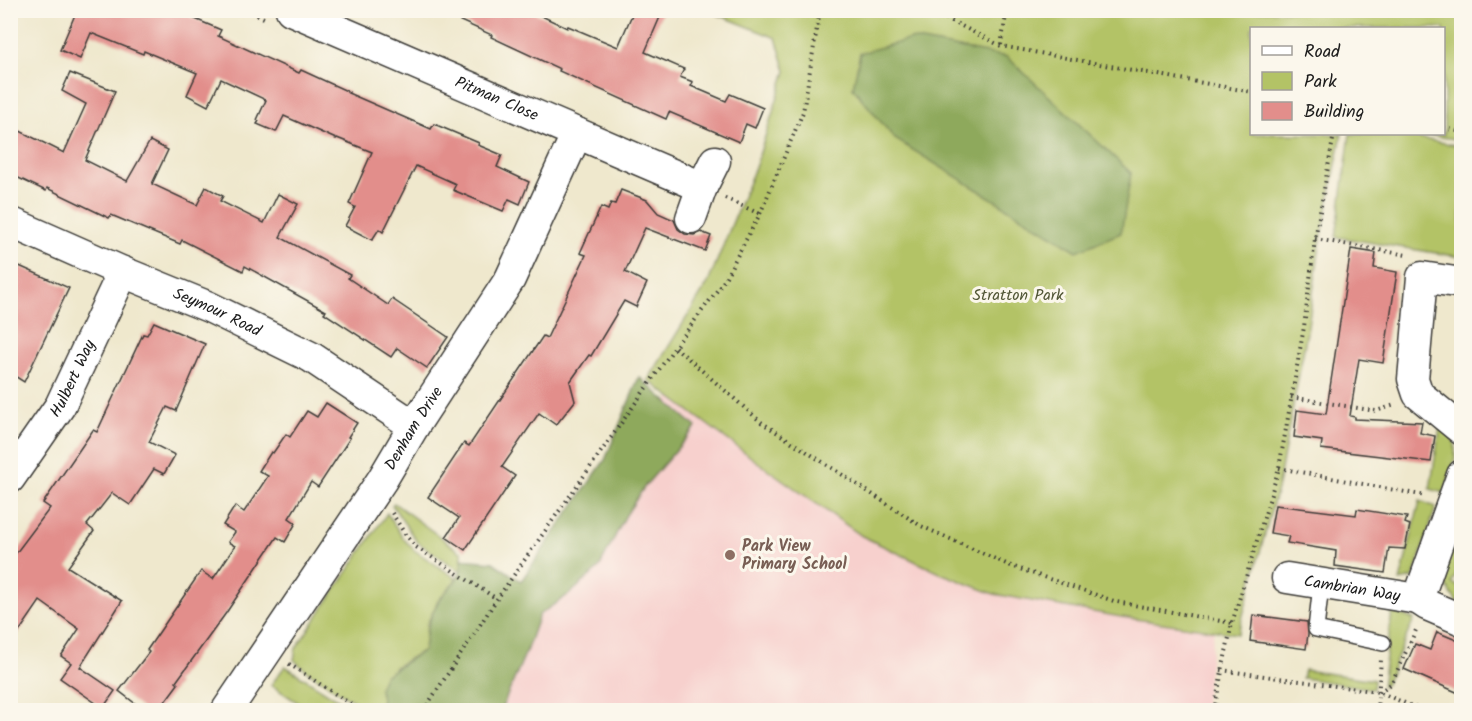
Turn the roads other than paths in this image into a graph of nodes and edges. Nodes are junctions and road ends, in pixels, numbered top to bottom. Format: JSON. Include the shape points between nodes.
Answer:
{"nodes":[{"id":1,"x":291,"y":10,"type":"edge"},
{"id":2,"x":577,"y":134,"type":"junction"},
{"id":3,"x":691,"y":218,"type":"dead end"},
{"id":4,"x":10,"y":222,"type":"edge"},
{"id":5,"x":123,"y":272,"type":"junction"},
{"id":6,"x":1461,"y":283,"type":"edge"},
{"id":7,"x":414,"y":426,"type":"junction"},
{"id":8,"x":1461,"y":430,"type":"edge"},
{"id":9,"x":1461,"y":475,"type":"edge"},
{"id":10,"x":10,"y":478,"type":"edge"},
{"id":11,"x":1287,"y":578,"type":"dead end"},
{"id":12,"x":1321,"y":585,"type":"junction"},
{"id":13,"x":1423,"y":602,"type":"junction"},
{"id":14,"x":1461,"y":620,"type":"edge"},
{"id":15,"x":1383,"y":643,"type":"road end"},
{"id":16,"x":227,"y":711,"type":"edge"}],
"edges":[{"from":1,"to":2,"type":"street","name":"Pitman Close"},
{"from":2,"to":3,"type":"street","name":"Pitman Close","via":[[709,174]]},
{"from":2,"to":7,"type":"street","name":"Denham Drive","via":[[510,279]]},
{"from":4,"to":5,"type":"street","name":"Seymour Road"},
{"from":5,"to":7,"type":"street","name":"Seymour Road","via":[[209,307],[311,357]]},
{"from":5,"to":10,"type":"street","name":"Hulbert Way","via":[[60,406]]},
{"from":6,"to":8,"type":"street","via":[[1422,277],[1413,379],[1418,394]]},
{"from":7,"to":16,"type":"street","name":"Denham Drive"},
{"from":9,"to":13,"type":"street","name":"Cambrian Way"},
{"from":11,"to":12,"type":"street","name":"Cambrian Way"},
{"from":12,"to":13,"type":"street","name":"Cambrian Way"},
{"from":12,"to":15,"type":"lane","via":[[1316,629]]},
{"from":13,"to":14,"type":"street","name":"Cambrian Way"}]}
